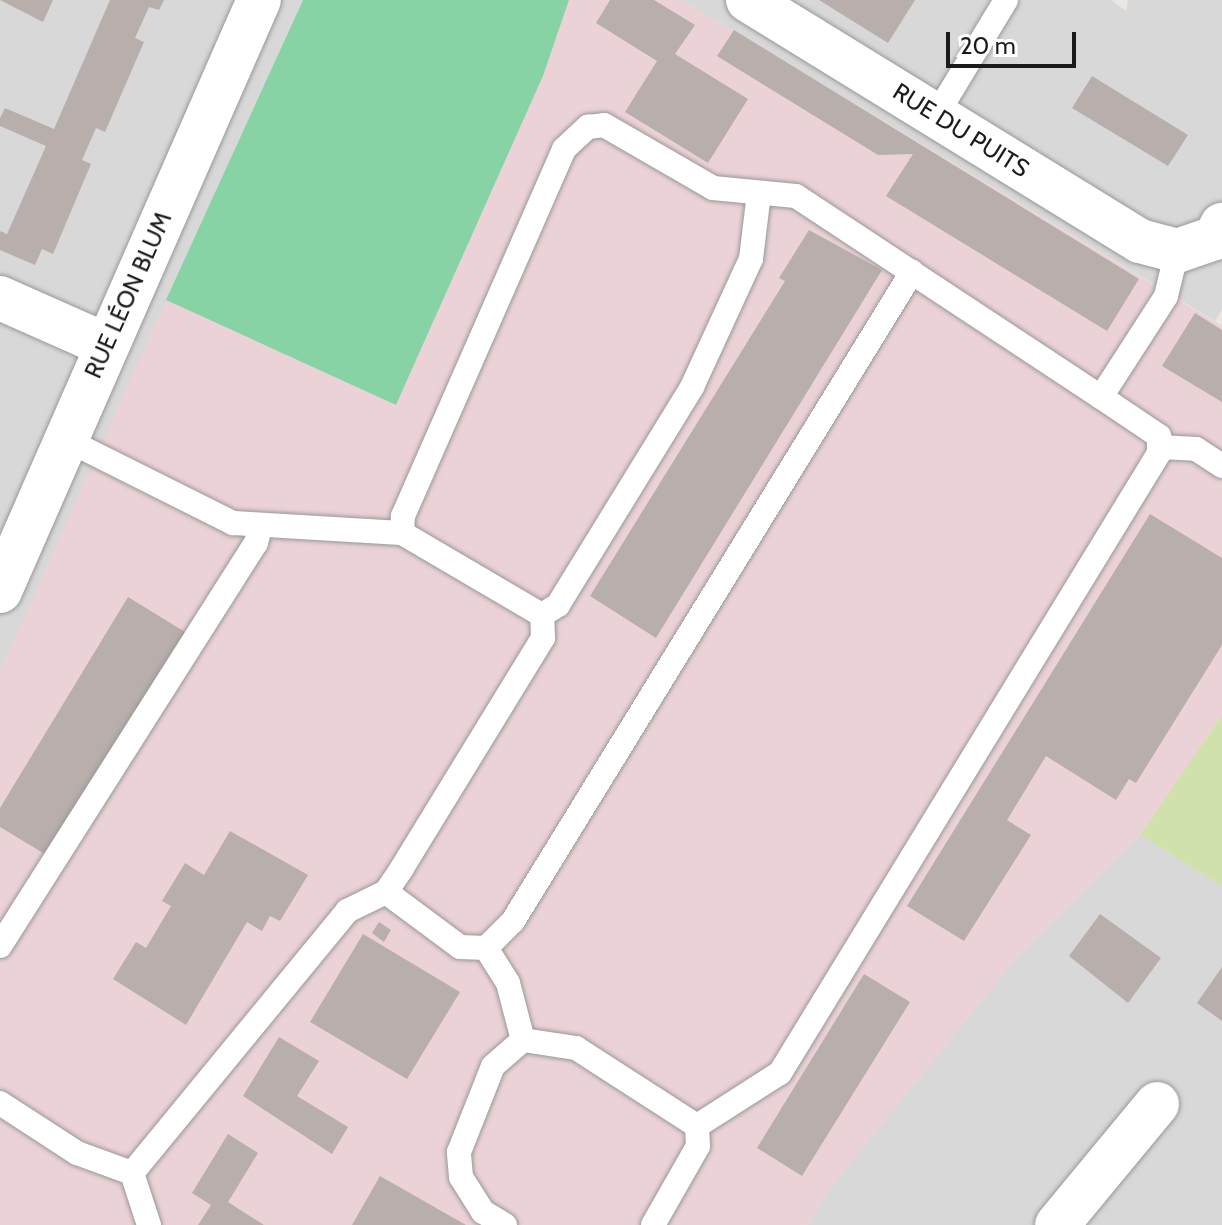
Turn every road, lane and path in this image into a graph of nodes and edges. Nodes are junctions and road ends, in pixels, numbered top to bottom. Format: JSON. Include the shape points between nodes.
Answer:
{"nodes":[{"id":1,"x":259,"y":0,"type":"edge"},
{"id":2,"x":748,"y":0,"type":"edge"},
{"id":3,"x":1006,"y":0,"type":"edge"},
{"id":4,"x":937,"y":114,"type":"junction"},
{"id":5,"x":759,"y":193,"type":"junction"},
{"id":6,"x":1222,"y":225,"type":"edge"},
{"id":7,"x":1177,"y":251,"type":"junction"},
{"id":8,"x":912,"y":272,"type":"junction"},
{"id":9,"x":0,"y":298,"type":"edge"},
{"id":10,"x":106,"y":345,"type":"junction"},
{"id":11,"x":1101,"y":397,"type":"junction"},
{"id":12,"x":65,"y":439,"type":"junction"},
{"id":13,"x":1160,"y":447,"type":"junction"},
{"id":14,"x":1222,"y":466,"type":"edge"},
{"id":15,"x":260,"y":527,"type":"junction"},
{"id":16,"x":402,"y":533,"type":"junction"},
{"id":17,"x":0,"y":591,"type":"edge"},
{"id":18,"x":542,"y":615,"type":"junction"},
{"id":19,"x":386,"y":892,"type":"junction"},
{"id":20,"x":0,"y":946,"type":"edge"},
{"id":21,"x":486,"y":948,"type":"junction"},
{"id":22,"x":523,"y":1040,"type":"junction"},
{"id":23,"x":0,"y":1103,"type":"edge"},
{"id":24,"x":1157,"y":1104,"type":"dead end"},
{"id":25,"x":697,"y":1126,"type":"junction"},
{"id":26,"x":132,"y":1173,"type":"junction"},
{"id":27,"x":149,"y":1225,"type":"edge"},
{"id":28,"x":505,"y":1225,"type":"edge"},
{"id":29,"x":653,"y":1225,"type":"edge"},
{"id":30,"x":1057,"y":1225,"type":"edge"}],
"edges":[{"from":1,"to":10,"type":"street","name":"RUE LÉON BLUM"},
{"from":2,"to":4,"type":"street","name":"RUE DU PUITS"},
{"from":3,"to":4,"type":"lane"},
{"from":4,"to":7,"type":"street","name":"RUE DU PUITS","via":[[1140,241]]},
{"from":5,"to":8,"type":"lane","via":[[796,196]]},
{"from":5,"to":16,"type":"lane","via":[[713,188],[604,125],[572,137],[403,516]]},
{"from":5,"to":18,"type":"lane","via":[[751,259],[692,387],[558,605]]},
{"from":6,"to":7,"type":"street","via":[[1215,238]]},
{"from":7,"to":11,"type":"lane","via":[[1166,296]]},
{"from":8,"to":11,"type":"lane"},
{"from":8,"to":21,"type":"lane","via":[[513,921]]},
{"from":9,"to":10,"type":"street"},
{"from":10,"to":12,"type":"street","name":"RUE LÉON BLUM"},
{"from":11,"to":13,"type":"lane","via":[[1159,436]]},
{"from":12,"to":15,"type":"lane","via":[[233,523]]},
{"from":12,"to":17,"type":"street","name":"RUE LÉON BLUM"},
{"from":13,"to":14,"type":"lane","via":[[1196,449]]},
{"from":13,"to":25,"type":"lane","via":[[780,1073]]},
{"from":15,"to":16,"type":"lane"},
{"from":15,"to":20,"type":"lane","via":[[256,543]]},
{"from":16,"to":18,"type":"lane"},
{"from":18,"to":19,"type":"lane","via":[[543,638]]},
{"from":19,"to":21,"type":"lane","via":[[460,947]]},
{"from":19,"to":26,"type":"lane","via":[[347,911]]},
{"from":21,"to":22,"type":"lane","via":[[508,983]]},
{"from":22,"to":25,"type":"lane","via":[[576,1048]]},
{"from":22,"to":28,"type":"lane","via":[[493,1066],[459,1152],[461,1177],[483,1212]]},
{"from":23,"to":26,"type":"lane","via":[[77,1153]]},
{"from":24,"to":30,"type":"street"},
{"from":25,"to":29,"type":"lane","via":[[698,1146]]},
{"from":26,"to":27,"type":"lane"}]}
